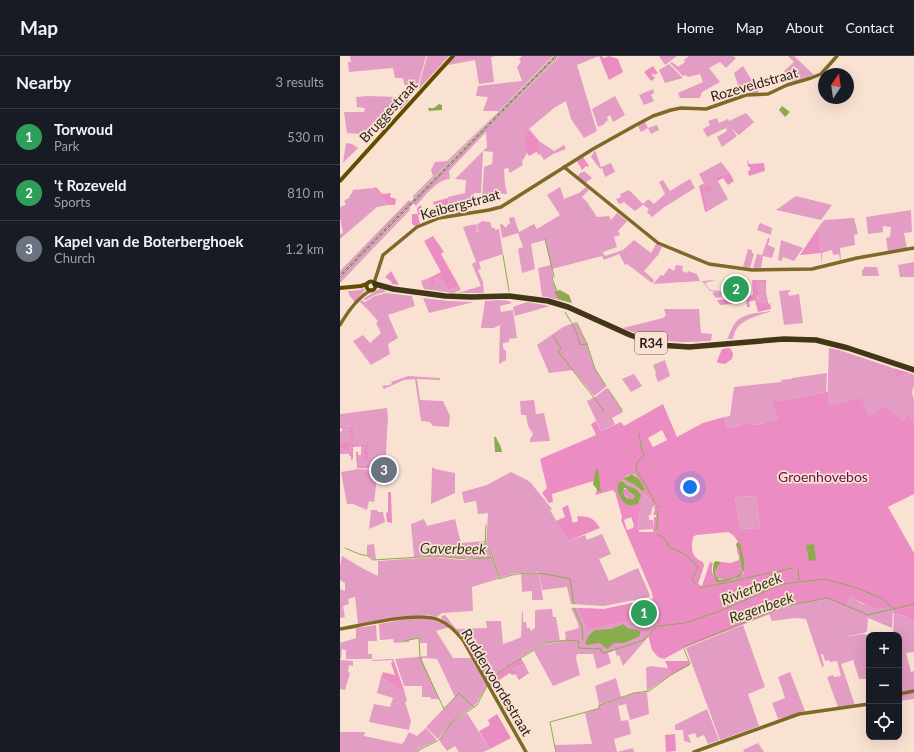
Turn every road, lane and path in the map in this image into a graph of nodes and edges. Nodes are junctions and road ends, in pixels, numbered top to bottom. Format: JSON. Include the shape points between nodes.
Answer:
{"nodes":[{"id":1,"x":452,"y":56,"type":"edge"},
{"id":2,"x":837,"y":56,"type":"edge"},
{"id":3,"x":564,"y":167,"type":"junction"},
{"id":4,"x":340,"y":181,"type":"edge"},
{"id":5,"x":914,"y":248,"type":"edge"},
{"id":6,"x":371,"y":286,"type":"junction"},
{"id":7,"x":340,"y":288,"type":"edge"},
{"id":8,"x":340,"y":325,"type":"edge"},
{"id":9,"x":914,"y":370,"type":"edge"},
{"id":10,"x":340,"y":629,"type":"edge"},
{"id":11,"x":914,"y":691,"type":"edge"},
{"id":12,"x":902,"y":693,"type":"edge"},
{"id":13,"x":866,"y":704,"type":"edge"},
{"id":14,"x":526,"y":752,"type":"edge"},
{"id":15,"x":694,"y":752,"type":"edge"}],
"edges":[{"from":1,"to":4,"type":"main road","name":"Bruggestraat"},
{"from":2,"to":3,"type":"street","name":"Rozeveldstraat","via":[[821,74],[768,94],[746,95],[706,109],[681,108],[665,111]]},
{"from":3,"to":5,"type":"street","via":[[658,244],[709,264],[752,270],[812,268]]},
{"from":3,"to":6,"type":"street","name":"Keibergstraat","via":[[501,207],[439,218],[417,227],[383,255]]},
{"from":6,"to":7,"type":"main road","number":"R34"},
{"from":6,"to":8,"type":"street","via":[[350,308]]},
{"from":6,"to":9,"type":"highway","number":"R34","via":[[450,297],[501,296],[548,301],[578,311],[644,341],[668,346],[689,347],[784,339],[816,340]]},
{"from":10,"to":14,"type":"street","name":"Ruddervoordestraat","via":[[421,616],[437,619],[449,626],[462,640]]},
{"from":11,"to":12,"type":"street"},
{"from":13,"to":15,"type":"street","via":[[799,714]]}]}
